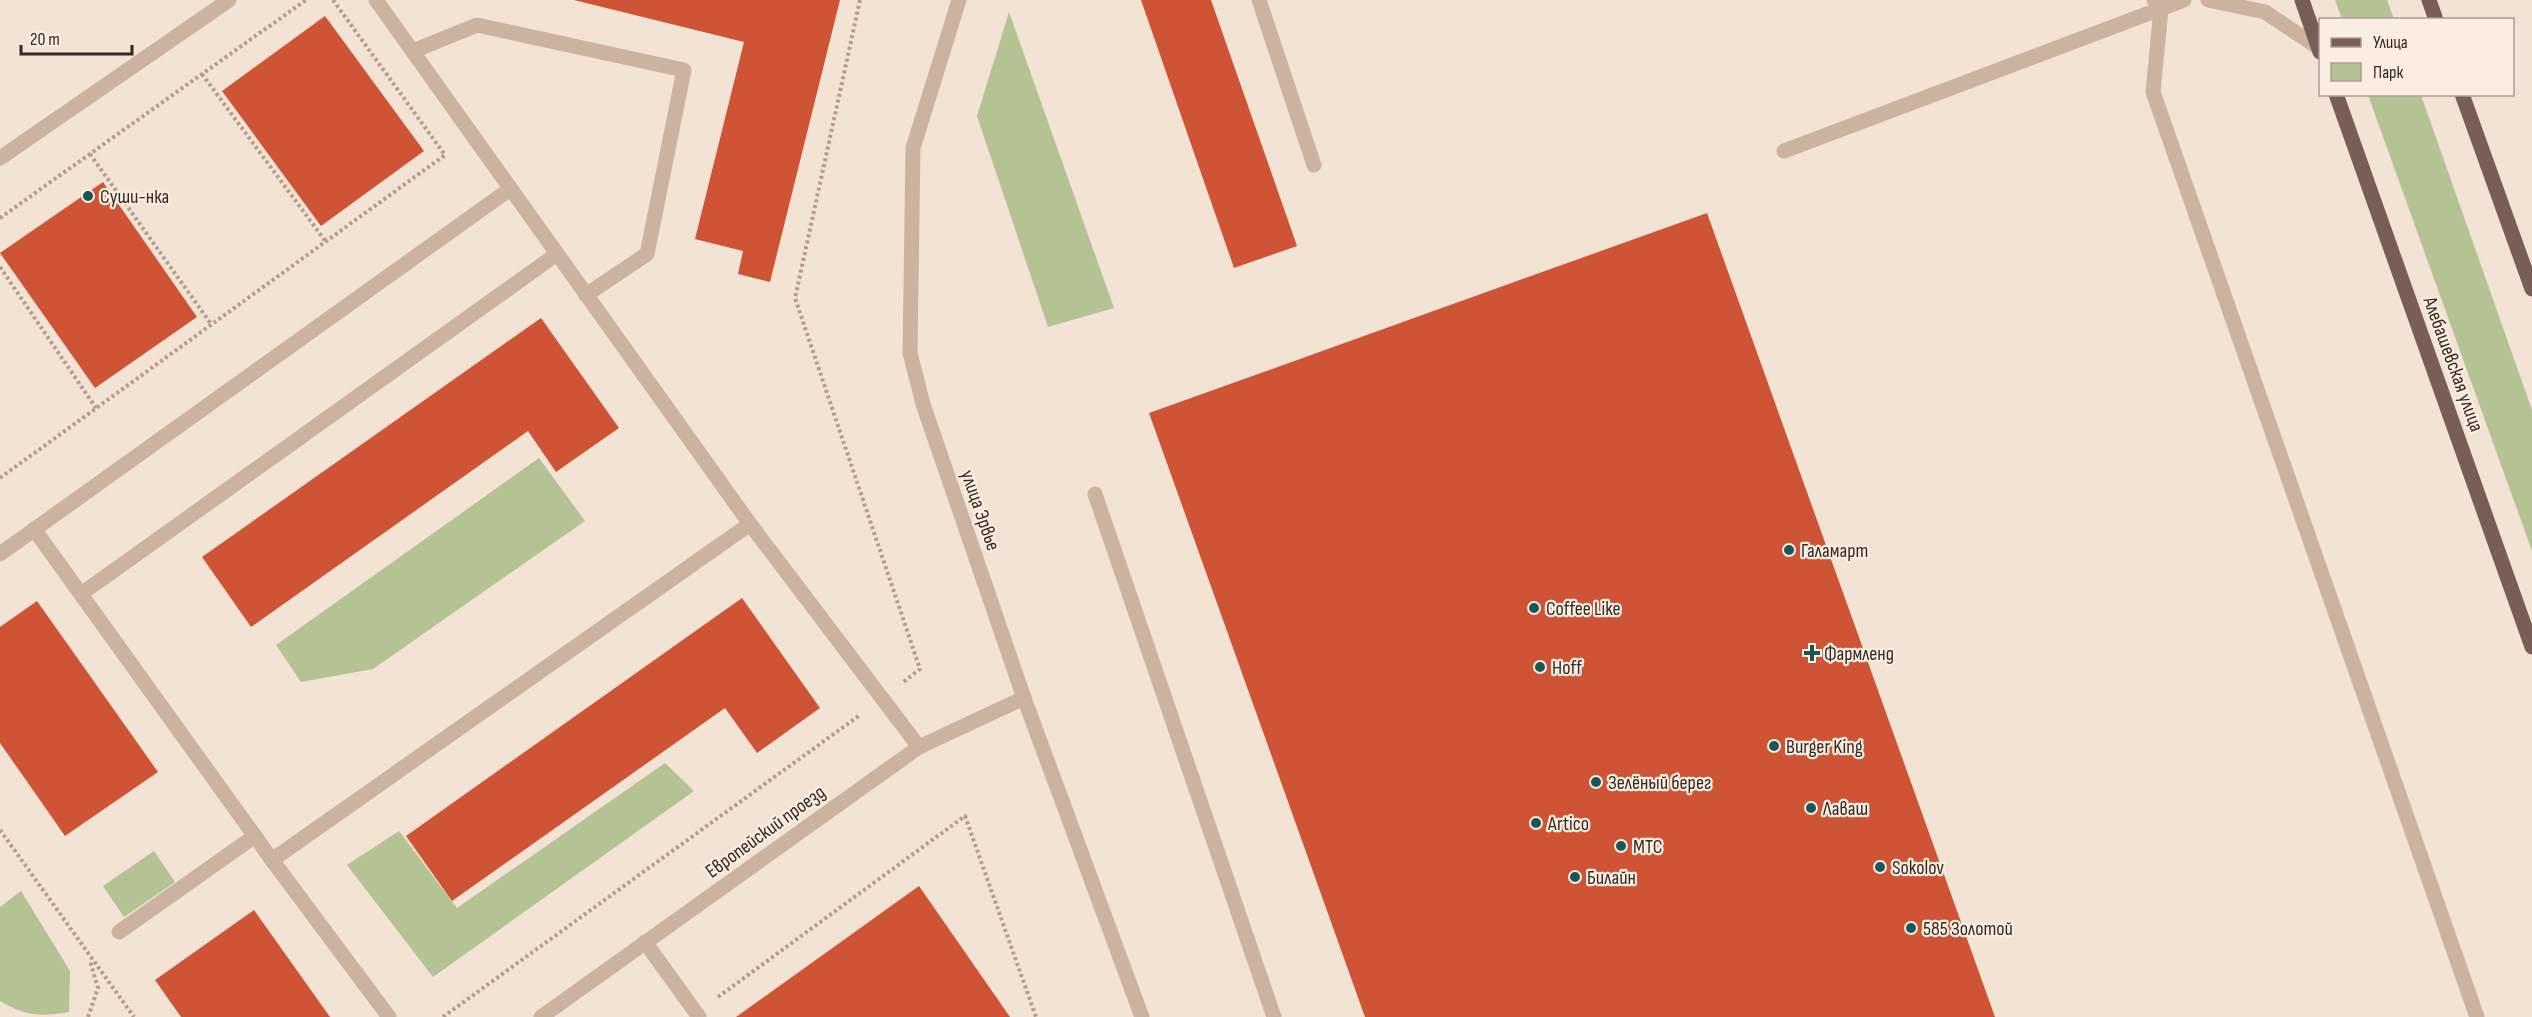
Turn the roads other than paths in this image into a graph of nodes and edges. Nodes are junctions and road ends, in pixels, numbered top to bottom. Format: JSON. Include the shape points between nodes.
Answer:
{"nodes":[{"id":1,"x":229,"y":0,"type":"edge"},
{"id":2,"x":375,"y":0,"type":"edge"},
{"id":3,"x":959,"y":0,"type":"edge"},
{"id":4,"x":1259,"y":0,"type":"edge"},
{"id":5,"x":2184,"y":0,"type":"edge"},
{"id":6,"x":2208,"y":0,"type":"edge"},
{"id":7,"x":2302,"y":0,"type":"edge"},
{"id":8,"x":2429,"y":0,"type":"edge"},
{"id":9,"x":2157,"y":4,"type":"edge"},
{"id":10,"x":2435,"y":18,"type":"edge"},
{"id":11,"x":2319,"y":47,"type":"edge"},
{"id":12,"x":2319,"y":49,"type":"edge"},
{"id":13,"x":413,"y":51,"type":"junction"},
{"id":14,"x":2337,"y":96,"type":"edge"},
{"id":15,"x":2463,"y":96,"type":"edge"},
{"id":16,"x":1784,"y":152,"type":"dead end"},
{"id":17,"x":0,"y":158,"type":"edge"},
{"id":18,"x":1314,"y":165,"type":"dead end"},
{"id":19,"x":510,"y":189,"type":"junction"},
{"id":20,"x":557,"y":254,"type":"junction"},
{"id":21,"x":2532,"y":289,"type":"edge"},
{"id":22,"x":586,"y":295,"type":"junction"},
{"id":23,"x":1095,"y":494,"type":"dead end"},
{"id":24,"x":750,"y":524,"type":"junction"},
{"id":25,"x":34,"y":529,"type":"junction"},
{"id":26,"x":0,"y":554,"type":"edge"},
{"id":27,"x":81,"y":594,"type":"junction"},
{"id":28,"x":2532,"y":647,"type":"edge"},
{"id":29,"x":1024,"y":698,"type":"junction"},
{"id":30,"x":919,"y":747,"type":"junction"},
{"id":31,"x":255,"y":836,"type":"junction"},
{"id":32,"x":272,"y":860,"type":"junction"},
{"id":33,"x":119,"y":932,"type":"dead end"},
{"id":34,"x":645,"y":942,"type":"junction"},
{"id":35,"x":698,"y":1015,"type":"edge"},
{"id":36,"x":389,"y":1017,"type":"edge"},
{"id":37,"x":542,"y":1017,"type":"edge"},
{"id":38,"x":1142,"y":1017,"type":"edge"},
{"id":39,"x":1274,"y":1017,"type":"edge"},
{"id":40,"x":2477,"y":1017,"type":"edge"}],
"edges":[{"from":1,"to":17,"type":"street"},
{"from":2,"to":13,"type":"street"},
{"from":3,"to":29,"type":"street","name":"улица Эрвье","via":[[913,148],[910,353],[923,405]]},
{"from":4,"to":18,"type":"street"},
{"from":5,"to":9,"type":"street"},
{"from":6,"to":12,"type":"street","via":[[2265,12]]},
{"from":7,"to":11,"type":"main road"},
{"from":8,"to":10,"type":"main road"},
{"from":9,"to":16,"type":"street"},
{"from":9,"to":40,"type":"street","via":[[2153,92]]},
{"from":13,"to":19,"type":"street"},
{"from":13,"to":22,"type":"street","via":[[477,25],[684,70],[647,254]]},
{"from":14,"to":28,"type":"main road","name":"Алебашевская улица"},
{"from":15,"to":21,"type":"main road"},
{"from":19,"to":20,"type":"street"},
{"from":19,"to":25,"type":"street"},
{"from":20,"to":22,"type":"street"},
{"from":20,"to":27,"type":"street"},
{"from":22,"to":24,"type":"street"},
{"from":23,"to":39,"type":"street"},
{"from":24,"to":30,"type":"street"},
{"from":24,"to":32,"type":"street"},
{"from":25,"to":26,"type":"street"},
{"from":25,"to":27,"type":"street"},
{"from":27,"to":31,"type":"street"},
{"from":29,"to":30,"type":"street","name":"Европейский проезд"},
{"from":29,"to":38,"type":"street","name":"улица Эрвье"},
{"from":30,"to":34,"type":"street","name":"Европейский проезд"},
{"from":31,"to":32,"type":"street"},
{"from":31,"to":33,"type":"street"},
{"from":32,"to":36,"type":"street"},
{"from":34,"to":35,"type":"street"},
{"from":34,"to":37,"type":"street","name":"Европейский проезд"}]}
